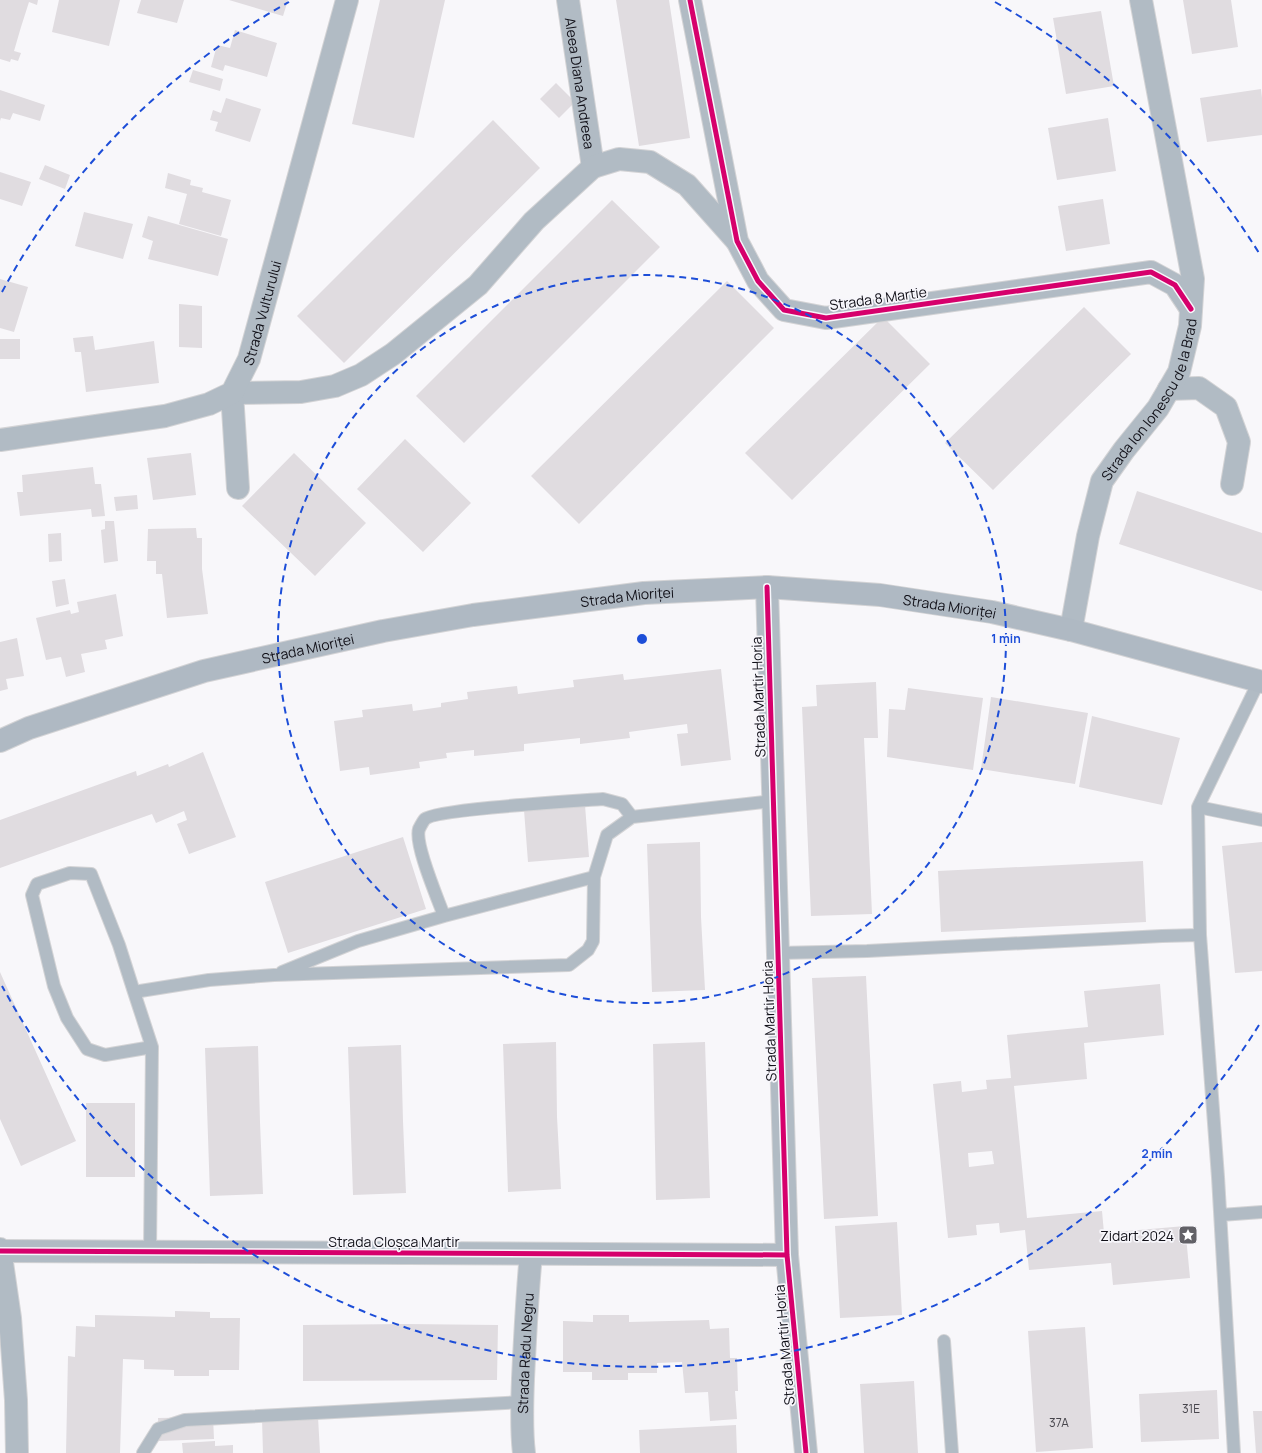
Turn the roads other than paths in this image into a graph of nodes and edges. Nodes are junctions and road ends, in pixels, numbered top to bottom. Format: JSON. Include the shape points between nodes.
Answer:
{"nodes":[{"id":1,"x":347,"y":0,"type":"edge"},
{"id":2,"x":568,"y":0,"type":"edge"},
{"id":3,"x":690,"y":0,"type":"edge"},
{"id":4,"x":1141,"y":0,"type":"edge"},
{"id":5,"x":593,"y":167,"type":"junction"},
{"id":6,"x":737,"y":241,"type":"junction"},
{"id":7,"x":1191,"y":309,"type":"junction"},
{"id":8,"x":1169,"y":388,"type":"junction"},
{"id":9,"x":232,"y":393,"type":"junction"},
{"id":10,"x":0,"y":440,"type":"edge"},
{"id":11,"x":1232,"y":484,"type":"dead end"},
{"id":12,"x":238,"y":488,"type":"dead end"},
{"id":13,"x":767,"y":587,"type":"junction"},
{"id":14,"x":1071,"y":630,"type":"junction"},
{"id":15,"x":1260,"y":682,"type":"edge"},
{"id":16,"x":0,"y":741,"type":"edge"},
{"id":17,"x":773,"y":801,"type":"junction"},
{"id":18,"x":1198,"y":807,"type":"junction"},
{"id":19,"x":632,"y":817,"type":"junction"},
{"id":20,"x":1262,"y":820,"type":"edge"},
{"id":21,"x":594,"y":877,"type":"junction"},
{"id":22,"x":444,"y":916,"type":"junction"},
{"id":23,"x":1200,"y":935,"type":"junction"},
{"id":24,"x":779,"y":953,"type":"junction"},
{"id":25,"x":274,"y":975,"type":"junction"},
{"id":26,"x":134,"y":992,"type":"junction"},
{"id":27,"x":152,"y":1047,"type":"junction"},
{"id":28,"x":1262,"y":1212,"type":"edge"},
{"id":29,"x":1221,"y":1215,"type":"junction"},
{"id":30,"x":0,"y":1250,"type":"edge"},
{"id":31,"x":150,"y":1253,"type":"junction"},
{"id":32,"x":531,"y":1254,"type":"junction"},
{"id":33,"x":787,"y":1255,"type":"junction"},
{"id":34,"x":944,"y":1341,"type":"dead end"},
{"id":35,"x":522,"y":1402,"type":"junction"},
{"id":36,"x":17,"y":1453,"type":"edge"},
{"id":37,"x":143,"y":1453,"type":"edge"},
{"id":38,"x":524,"y":1453,"type":"edge"},
{"id":39,"x":806,"y":1453,"type":"edge"},
{"id":40,"x":952,"y":1453,"type":"edge"},
{"id":41,"x":1234,"y":1453,"type":"edge"}],
"edges":[{"from":1,"to":9,"type":"street","name":"Strada Vulturului","via":[[249,359]]},
{"from":2,"to":5,"type":"street","name":"Aleea Diana Andreea"},
{"from":3,"to":6,"type":"street","name":"Strada 8 Martie"},
{"from":4,"to":7,"type":"street","name":"Strada Ion Ionescu de la Brad","via":[[1193,279]]},
{"from":5,"to":6,"type":"street","via":[[619,159],[650,162],[687,185]]},
{"from":5,"to":9,"type":"street","via":[[534,221],[478,285],[393,354],[361,375],[335,386],[301,392]]},
{"from":6,"to":7,"type":"street","name":"Strada 8 Martie","via":[[758,281],[784,310],[826,318],[1151,272],[1175,285]]},
{"from":7,"to":8,"type":"street","name":"Strada Ion Ionescu de la Brad","via":[[1190,326],[1179,372]]},
{"from":8,"to":11,"type":"street","via":[[1199,388],[1226,407],[1239,442]]},
{"from":8,"to":14,"type":"street","name":"Strada Ion Ionescu de la Brad","via":[[1158,408],[1102,481],[1088,536]]},
{"from":9,"to":10,"type":"street","via":[[209,404],[165,416]]},
{"from":9,"to":12,"type":"street"},
{"from":13,"to":14,"type":"main road","name":"Strada Mioriței","via":[[880,595],[992,612]]},
{"from":13,"to":16,"type":"main road","name":"Strada Mioriței","via":[[644,593],[473,615],[383,631],[204,671],[29,728]]},
{"from":13,"to":17,"type":"street","name":"Strada Martir Horia"},
{"from":14,"to":15,"type":"main road","name":"Strada Mioriței"},
{"from":15,"to":18,"type":"lane"},
{"from":17,"to":19,"type":"lane"},
{"from":17,"to":24,"type":"street","name":"Strada Martir Horia"},
{"from":18,"to":20,"type":"lane"},
{"from":18,"to":23,"type":"lane"},
{"from":19,"to":21,"type":"lane","via":[[607,835]]},
{"from":19,"to":22,"type":"lane","via":[[622,804],[603,799],[460,811],[426,818],[419,830],[419,845]]},
{"from":21,"to":22,"type":"lane"},
{"from":21,"to":25,"type":"lane","via":[[593,941],[588,950],[569,965]]},
{"from":22,"to":25,"type":"lane","via":[[358,941]]},
{"from":23,"to":24,"type":"lane"},
{"from":23,"to":29,"type":"lane"},
{"from":24,"to":33,"type":"street","name":"Strada Martir Horia"},
{"from":25,"to":26,"type":"lane","via":[[209,980]]},
{"from":26,"to":27,"type":"lane"},
{"from":26,"to":27,"type":"lane","via":[[91,874],[70,873],[37,884],[32,895],[54,986],[67,1018],[87,1049],[105,1055]]},
{"from":27,"to":31,"type":"lane"},
{"from":28,"to":29,"type":"lane"},
{"from":29,"to":41,"type":"lane"},
{"from":30,"to":31,"type":"street","name":"Strada Cloșca Martir"},
{"from":30,"to":36,"type":"street","via":[[10,1318]]},
{"from":31,"to":32,"type":"street","name":"Strada Cloșca Martir"},
{"from":32,"to":33,"type":"street","name":"Strada Cloșca Martir"},
{"from":32,"to":35,"type":"street","name":"Strada Radu Negru"},
{"from":33,"to":39,"type":"street","name":"Strada Martir Horia"},
{"from":34,"to":40,"type":"lane"},
{"from":35,"to":37,"type":"lane","via":[[184,1420],[158,1429]]},
{"from":35,"to":38,"type":"street","name":"Strada Radu Negru"}]}
